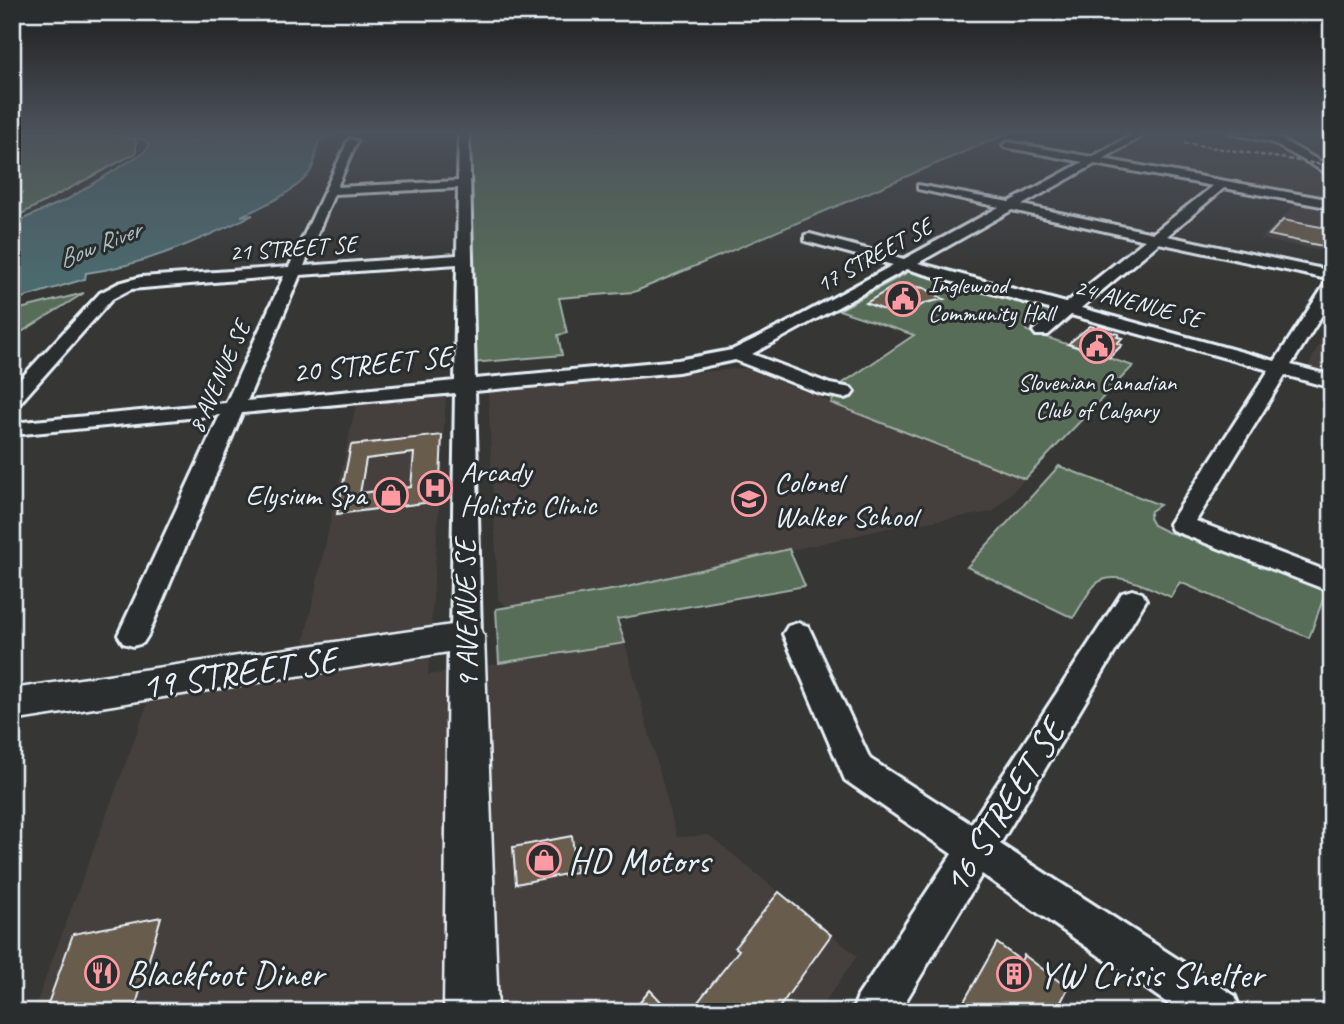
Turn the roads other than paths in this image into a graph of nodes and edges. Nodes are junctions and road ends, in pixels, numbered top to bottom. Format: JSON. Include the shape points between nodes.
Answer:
{"nodes":[{"id":1,"x":335,"y":181,"type":"edge"},
{"id":2,"x":464,"y":181,"type":"edge"},
{"id":3,"x":1057,"y":181,"type":"edge"},
{"id":4,"x":1203,"y":181,"type":"edge"},
{"id":5,"x":464,"y":184,"type":"junction"},
{"id":6,"x":1222,"y":184,"type":"junction"},
{"id":7,"x":922,"y":187,"type":"dead end"},
{"id":8,"x":331,"y":191,"type":"junction"},
{"id":9,"x":1332,"y":204,"type":"edge"},
{"id":10,"x":1011,"y":206,"type":"junction"},
{"id":11,"x":810,"y":238,"type":"dead end"},
{"id":12,"x":1156,"y":238,"type":"junction"},
{"id":13,"x":464,"y":259,"type":"junction"},
{"id":14,"x":905,"y":264,"type":"junction"},
{"id":15,"x":294,"y":271,"type":"junction"},
{"id":16,"x":1332,"y":276,"type":"edge"},
{"id":17,"x":1332,"y":286,"type":"edge"},
{"id":18,"x":1069,"y":310,"type":"junction"},
{"id":19,"x":1042,"y":331,"type":"dead end"},
{"id":20,"x":737,"y":354,"type":"junction"},
{"id":21,"x":1280,"y":367,"type":"junction"},
{"id":22,"x":1332,"y":382,"type":"edge"},
{"id":23,"x":463,"y":385,"type":"junction"},
{"id":24,"x":845,"y":392,"type":"dead end"},
{"id":25,"x":12,"y":400,"type":"edge"},
{"id":26,"x":235,"y":408,"type":"junction"},
{"id":27,"x":12,"y":429,"type":"edge"},
{"id":28,"x":1332,"y":583,"type":"edge"},
{"id":29,"x":1132,"y":600,"type":"dead end"},
{"id":30,"x":798,"y":634,"type":"dead end"},
{"id":31,"x":133,"y":635,"type":"dead end"},
{"id":32,"x":466,"y":636,"type":"junction"},
{"id":33,"x":12,"y":705,"type":"edge"},
{"id":34,"x":976,"y":850,"type":"junction"},
{"id":35,"x":471,"y":1012,"type":"edge"},
{"id":36,"x":874,"y":1012,"type":"edge"},
{"id":37,"x":1219,"y":1012,"type":"edge"}],
"edges":[{"from":1,"to":8,"type":"street","name":"8 AVENUE SE"},
{"from":2,"to":5,"type":"street","name":"9 AVENUE SE"},
{"from":3,"to":10,"type":"street","name":"17 STREET SE"},
{"from":4,"to":6,"type":"street"},
{"from":5,"to":8,"type":"street"},
{"from":5,"to":13,"type":"street","name":"9 AVENUE SE"},
{"from":6,"to":9,"type":"street"},
{"from":6,"to":12,"type":"street"},
{"from":7,"to":10,"type":"street"},
{"from":8,"to":15,"type":"street","name":"8 AVENUE SE"},
{"from":10,"to":12,"type":"street"},
{"from":10,"to":14,"type":"street","name":"17 STREET SE"},
{"from":11,"to":14,"type":"street","name":"24 AVENUE SE"},
{"from":12,"to":16,"type":"street"},
{"from":12,"to":18,"type":"street"},
{"from":13,"to":15,"type":"street","name":"21 STREET SE"},
{"from":13,"to":23,"type":"street","name":"9 AVENUE SE"},
{"from":14,"to":18,"type":"street","name":"24 AVENUE SE"},
{"from":14,"to":20,"type":"street","name":"17 STREET SE"},
{"from":15,"to":25,"type":"street","name":"21 STREET SE","via":[[125,286],[106,296]]},
{"from":15,"to":26,"type":"street","name":"8 AVENUE SE"},
{"from":17,"to":21,"type":"street"},
{"from":18,"to":19,"type":"street"},
{"from":18,"to":21,"type":"street","name":"24 AVENUE SE"},
{"from":20,"to":23,"type":"street","name":"20 STREET SE","via":[[678,366]]},
{"from":20,"to":24,"type":"street"},
{"from":21,"to":22,"type":"street","name":"24 AVENUE SE"},
{"from":21,"to":28,"type":"street","via":[[1181,524]]},
{"from":23,"to":26,"type":"street","name":"20 STREET SE"},
{"from":23,"to":32,"type":"street","name":"9 AVENUE SE"},
{"from":26,"to":27,"type":"street","name":"20 STREET SE"},
{"from":26,"to":31,"type":"street","name":"8 AVENUE SE"},
{"from":29,"to":34,"type":"street","name":"16 STREET SE"},
{"from":30,"to":34,"type":"street","via":[[857,769]]},
{"from":32,"to":33,"type":"main road","name":"19 STREET SE"},
{"from":32,"to":35,"type":"main road","name":"9 AVENUE SE"},
{"from":34,"to":36,"type":"street","name":"16 STREET SE"},
{"from":34,"to":37,"type":"street"}]}
